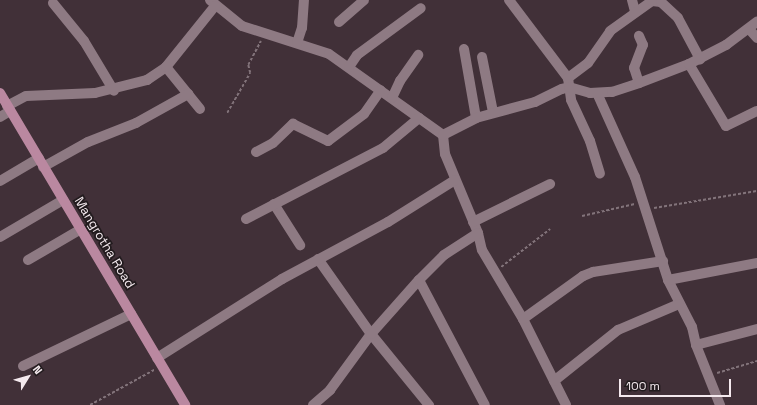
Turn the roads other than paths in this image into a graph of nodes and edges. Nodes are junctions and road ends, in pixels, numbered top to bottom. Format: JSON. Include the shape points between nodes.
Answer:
{"nodes":[{"id":1,"x":304,"y":0,"type":"edge"},
{"id":2,"x":364,"y":0,"type":"edge"},
{"id":3,"x":632,"y":0,"type":"edge"},
{"id":4,"x":513,"y":2,"type":"edge"},
{"id":5,"x":53,"y":3,"type":"dead end"},
{"id":6,"x":212,"y":3,"type":"edge"},
{"id":7,"x":421,"y":8,"type":"dead end"},
{"id":8,"x":635,"y":11,"type":"junction"},
{"id":9,"x":339,"y":22,"type":"dead end"},
{"id":10,"x":753,"y":25,"type":"edge"},
{"id":11,"x":639,"y":36,"type":"dead end"},
{"id":12,"x":757,"y":38,"type":"edge"},
{"id":13,"x":298,"y":43,"type":"junction"},
{"id":14,"x":464,"y":49,"type":"dead end"},
{"id":15,"x":418,"y":55,"type":"dead end"},
{"id":16,"x":482,"y":57,"type":"dead end"},
{"id":17,"x":700,"y":59,"type":"junction"},
{"id":18,"x":689,"y":64,"type":"junction"},
{"id":19,"x":166,"y":67,"type":"junction"},
{"id":20,"x":349,"y":67,"type":"junction"},
{"id":21,"x":568,"y":82,"type":"junction"},
{"id":22,"x":639,"y":83,"type":"junction"},
{"id":23,"x":381,"y":90,"type":"junction"},
{"id":24,"x":114,"y":91,"type":"junction"},
{"id":25,"x":597,"y":93,"type":"junction"},
{"id":26,"x":0,"y":94,"type":"edge"},
{"id":27,"x":188,"y":94,"type":"junction"},
{"id":28,"x":392,"y":98,"type":"junction"},
{"id":29,"x":9,"y":108,"type":"junction"},
{"id":30,"x":200,"y":110,"type":"dead end"},
{"id":31,"x":757,"y":111,"type":"edge"},
{"id":32,"x":493,"y":112,"type":"junction"},
{"id":33,"x":0,"y":117,"type":"edge"},
{"id":34,"x":419,"y":118,"type":"junction"},
{"id":35,"x":476,"y":118,"type":"junction"},
{"id":36,"x":443,"y":135,"type":"junction"},
{"id":37,"x":256,"y":152,"type":"dead end"},
{"id":38,"x":41,"y":163,"type":"junction"},
{"id":39,"x":600,"y":174,"type":"dead end"},
{"id":40,"x":455,"y":180,"type":"junction"},
{"id":41,"x":0,"y":182,"type":"edge"},
{"id":42,"x":550,"y":184,"type":"dead end"},
{"id":43,"x":64,"y":200,"type":"junction"},
{"id":44,"x":274,"y":204,"type":"junction"},
{"id":45,"x":246,"y":219,"type":"dead end"},
{"id":46,"x":473,"y":222,"type":"junction"},
{"id":47,"x":81,"y":229,"type":"junction"},
{"id":48,"x":478,"y":233,"type":"junction"},
{"id":49,"x":0,"y":237,"type":"edge"},
{"id":50,"x":300,"y":245,"type":"dead end"},
{"id":51,"x":318,"y":259,"type":"junction"},
{"id":52,"x":28,"y":260,"type":"dead end"},
{"id":53,"x":663,"y":261,"type":"junction"},
{"id":54,"x":757,"y":263,"type":"edge"},
{"id":55,"x":419,"y":280,"type":"junction"},
{"id":56,"x":668,"y":280,"type":"junction"},
{"id":57,"x":679,"y":304,"type":"junction"},
{"id":58,"x":131,"y":314,"type":"junction"},
{"id":59,"x":523,"y":319,"type":"junction"},
{"id":60,"x":757,"y":329,"type":"edge"},
{"id":61,"x":372,"y":334,"type":"junction"},
{"id":62,"x":696,"y":345,"type":"junction"},
{"id":63,"x":159,"y":361,"type":"junction"},
{"id":64,"x":23,"y":366,"type":"dead end"},
{"id":65,"x":554,"y":381,"type":"junction"},
{"id":66,"x":182,"y":404,"type":"edge"},
{"id":67,"x":313,"y":405,"type":"edge"},
{"id":68,"x":429,"y":405,"type":"edge"},
{"id":69,"x":485,"y":405,"type":"edge"},
{"id":70,"x":566,"y":405,"type":"edge"},
{"id":71,"x":720,"y":405,"type":"edge"}],
"edges":[{"from":1,"to":13,"type":"street"},
{"from":2,"to":9,"type":"street"},
{"from":3,"to":8,"type":"street"},
{"from":4,"to":21,"type":"street"},
{"from":5,"to":24,"type":"street","via":[[84,41]]},
{"from":6,"to":13,"type":"street","via":[[242,26],[264,35]]},
{"from":6,"to":19,"type":"street"},
{"from":7,"to":20,"type":"street","via":[[357,55]]},
{"from":8,"to":17,"type":"street","via":[[652,1],[661,2],[678,18]]},
{"from":8,"to":21,"type":"street","via":[[610,31],[588,63]]},
{"from":10,"to":12,"type":"street"},
{"from":10,"to":17,"type":"street","via":[[726,45]]},
{"from":11,"to":22,"type":"street","via":[[642,45],[634,68]]},
{"from":13,"to":20,"type":"street","via":[[314,47]]},
{"from":14,"to":35,"type":"street"},
{"from":15,"to":28,"type":"street"},
{"from":16,"to":32,"type":"street"},
{"from":17,"to":18,"type":"street"},
{"from":18,"to":22,"type":"street"},
{"from":18,"to":31,"type":"street","via":[[726,126]]},
{"from":19,"to":24,"type":"street","via":[[147,80]]},
{"from":19,"to":27,"type":"street"},
{"from":20,"to":23,"type":"street"},
{"from":21,"to":25,"type":"street"},
{"from":21,"to":32,"type":"street","via":[[536,102]]},
{"from":21,"to":39,"type":"street"},
{"from":22,"to":25,"type":"street","via":[[612,92]]},
{"from":23,"to":28,"type":"street"},
{"from":23,"to":37,"type":"street","via":[[364,114],[328,141],[293,124],[272,143]]},
{"from":24,"to":29,"type":"street","via":[[26,96]]},
{"from":25,"to":53,"type":"street","via":[[630,163]]},
{"from":26,"to":29,"type":"main road","name":"Mangrotha Road"},
{"from":27,"to":30,"type":"street"},
{"from":27,"to":38,"type":"street","via":[[136,123]]},
{"from":28,"to":34,"type":"street"},
{"from":29,"to":33,"type":"street"},
{"from":29,"to":38,"type":"main road","name":"Mangrotha Road"},
{"from":32,"to":35,"type":"street"},
{"from":34,"to":36,"type":"street"},
{"from":34,"to":44,"type":"street","via":[[383,148]]},
{"from":35,"to":36,"type":"street"},
{"from":36,"to":40,"type":"street","via":[[445,154]]},
{"from":38,"to":41,"type":"street"},
{"from":38,"to":43,"type":"main road","name":"Mangrotha Road"},
{"from":40,"to":46,"type":"street"},
{"from":40,"to":51,"type":"street","via":[[388,222]]},
{"from":42,"to":46,"type":"street"},
{"from":43,"to":47,"type":"main road","name":"Mangrotha Road"},
{"from":43,"to":49,"type":"street"},
{"from":44,"to":45,"type":"street"},
{"from":44,"to":50,"type":"street"},
{"from":46,"to":48,"type":"street"},
{"from":47,"to":52,"type":"street"},
{"from":47,"to":58,"type":"main road","name":"Mangrotha Road"},
{"from":48,"to":55,"type":"street","via":[[444,255]]},
{"from":48,"to":59,"type":"street","via":[[482,250]]},
{"from":51,"to":61,"type":"street"},
{"from":51,"to":63,"type":"street","via":[[282,279]]},
{"from":53,"to":56,"type":"street"},
{"from":53,"to":59,"type":"street","via":[[593,272]]},
{"from":54,"to":56,"type":"street"},
{"from":55,"to":61,"type":"street"},
{"from":55,"to":69,"type":"street"},
{"from":56,"to":57,"type":"street"},
{"from":57,"to":62,"type":"street","via":[[692,327]]},
{"from":57,"to":65,"type":"street","via":[[618,330]]},
{"from":58,"to":63,"type":"main road","name":"Mangrotha Road"},
{"from":58,"to":64,"type":"street"},
{"from":59,"to":65,"type":"street"},
{"from":60,"to":62,"type":"street"},
{"from":61,"to":67,"type":"street","via":[[330,390]]},
{"from":61,"to":68,"type":"street"},
{"from":62,"to":71,"type":"street"},
{"from":63,"to":66,"type":"main road","name":"Mangrotha Road"},
{"from":65,"to":70,"type":"street"}]}
